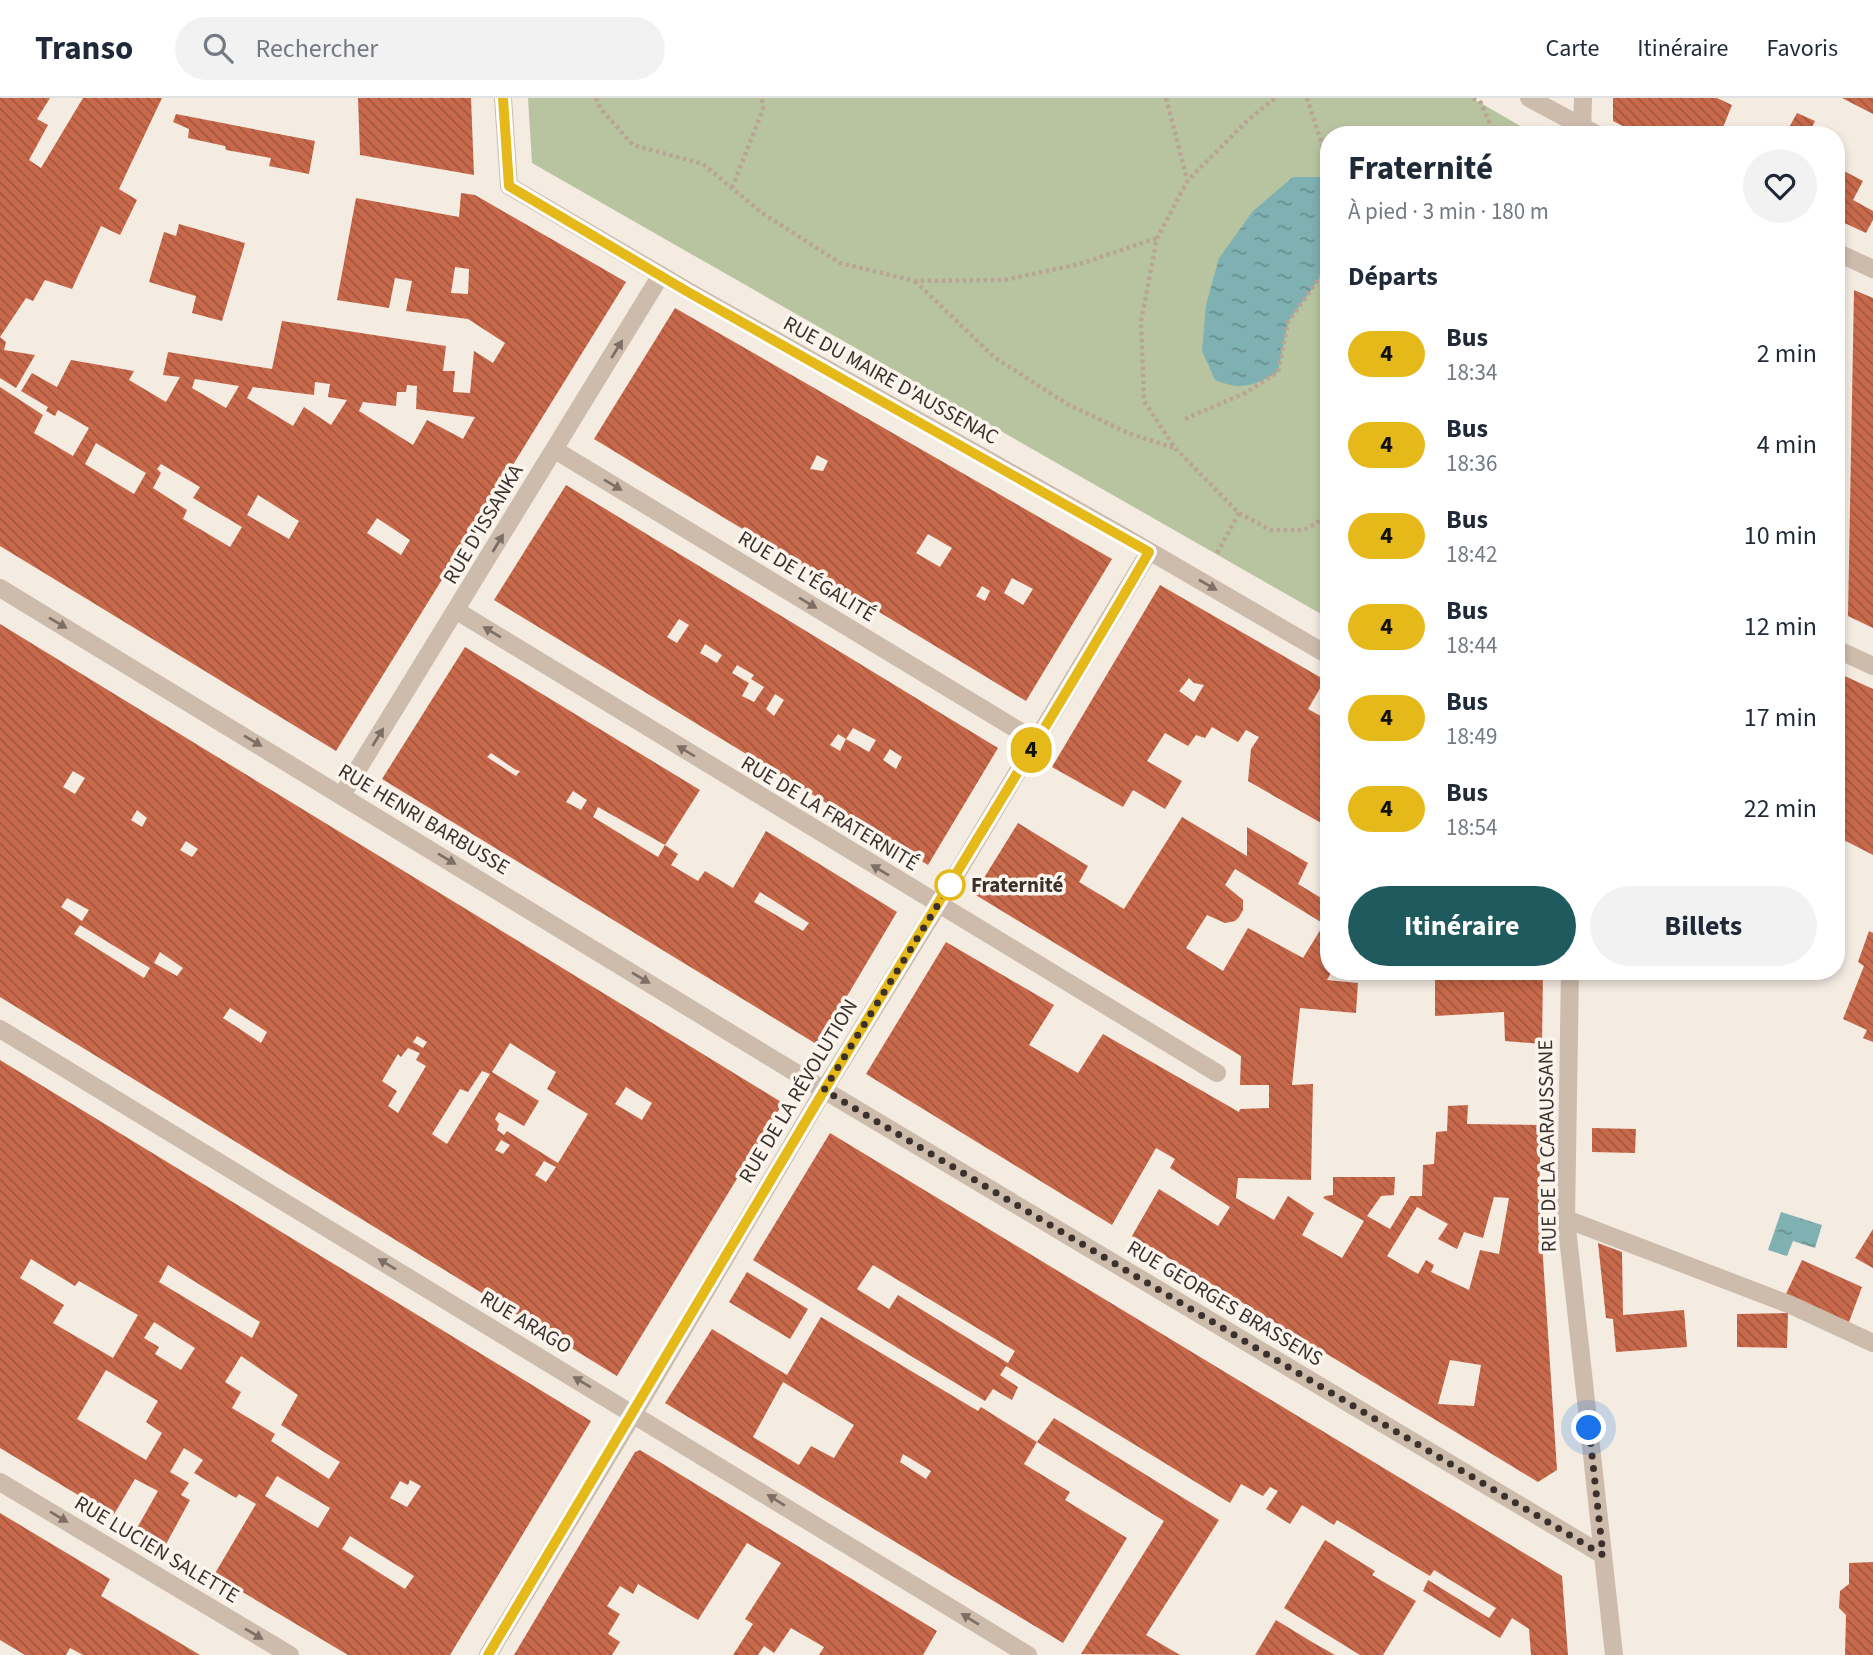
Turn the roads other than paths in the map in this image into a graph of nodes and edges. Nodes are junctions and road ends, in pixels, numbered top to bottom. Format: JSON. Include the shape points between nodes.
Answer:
{"nodes":[{"id":1,"x":503,"y":98,"type":"edge"},
{"id":2,"x":1529,"y":98,"type":"edge"},
{"id":3,"x":1583,"y":98,"type":"edge"},
{"id":4,"x":1577,"y":126,"type":"edge"},
{"id":5,"x":1586,"y":126,"type":"edge"},
{"id":6,"x":1845,"y":256,"type":"edge"},
{"id":7,"x":1873,"y":270,"type":"edge"},
{"id":8,"x":661,"y":275,"type":"junction"},
{"id":9,"x":555,"y":450,"type":"junction"},
{"id":10,"x":1149,"y":552,"type":"junction"},
{"id":11,"x":0,"y":588,"type":"edge"},
{"id":12,"x":457,"y":611,"type":"junction"},
{"id":13,"x":1320,"y":650,"type":"edge"},
{"id":14,"x":1845,"y":653,"type":"edge"},
{"id":15,"x":1873,"y":666,"type":"edge"},
{"id":16,"x":1036,"y":741,"type":"junction"},
{"id":17,"x":342,"y":795,"type":"junction"},
{"id":18,"x":938,"y":905,"type":"junction"},
{"id":19,"x":1570,"y":980,"type":"edge"},
{"id":20,"x":0,"y":1029,"type":"edge"},
{"id":21,"x":1217,"y":1073,"type":"dead end"},
{"id":22,"x":824,"y":1090,"type":"junction"},
{"id":23,"x":1566,"y":1219,"type":"junction"},
{"id":24,"x":1873,"y":1343,"type":"edge"},
{"id":25,"x":634,"y":1413,"type":"junction"},
{"id":26,"x":0,"y":1482,"type":"edge"},
{"id":27,"x":1603,"y":1555,"type":"junction"},
{"id":28,"x":290,"y":1655,"type":"edge"},
{"id":29,"x":488,"y":1655,"type":"edge"},
{"id":30,"x":1028,"y":1655,"type":"edge"},
{"id":31,"x":1614,"y":1655,"type":"edge"}],
"edges":[{"from":1,"to":8,"type":"street","name":"RUE DU MAIRE D'AUSSENAC","via":[[509,186]]},
{"from":2,"to":4,"type":"street"},
{"from":3,"to":5,"type":"street"},
{"from":6,"to":7,"type":"street"},
{"from":9,"to":8,"type":"street","name":"RUE D'ISSANKA","one_way":true},
{"from":8,"to":10,"type":"street","name":"RUE DU MAIRE D'AUSSENAC"},
{"from":12,"to":9,"type":"street","name":"RUE D'ISSANKA","one_way":true},
{"from":9,"to":16,"type":"street","name":"RUE DE L'ÉGALITÉ","one_way":true},
{"from":10,"to":13,"type":"street","name":"RUE DU MAIRE D'AUSSENAC","one_way":true},
{"from":10,"to":16,"type":"street","name":"RUE DE LA RÉVOLUTION"},
{"from":11,"to":17,"type":"street","name":"RUE HENRI BARBUSSE","one_way":true},
{"from":17,"to":12,"type":"street","name":"RUE D'ISSANKA","one_way":true},
{"from":18,"to":12,"type":"street","name":"RUE DE LA FRATERNITÉ","one_way":true},
{"from":14,"to":15,"type":"street"},
{"from":16,"to":18,"type":"street","name":"RUE DE LA RÉVOLUTION"},
{"from":17,"to":22,"type":"street","name":"RUE HENRI BARBUSSE","one_way":true},
{"from":18,"to":21,"type":"street","name":"RUE DE LA FRATERNITÉ"},
{"from":18,"to":22,"type":"street","name":"RUE DE LA RÉVOLUTION"},
{"from":19,"to":23,"type":"street","name":"RUE DE LA CARAUSSANE"},
{"from":25,"to":20,"type":"street","name":"RUE ARAGO","one_way":true},
{"from":22,"to":25,"type":"street","name":"RUE DE LA RÉVOLUTION"},
{"from":22,"to":27,"type":"street","name":"RUE GEORGES BRASSENS"},
{"from":23,"to":24,"type":"street","via":[[1791,1306]]},
{"from":23,"to":27,"type":"street","name":"RUE DE LA CARAUSSANE"},
{"from":25,"to":29,"type":"street","name":"RUE DE LA RÉVOLUTION"},
{"from":30,"to":25,"type":"street","name":"RUE ARAGO","one_way":true},
{"from":26,"to":28,"type":"street","name":"RUE LUCIEN SALETTE","one_way":true},
{"from":27,"to":31,"type":"street","name":"RUE DE LA CARAUSSANE"}]}
